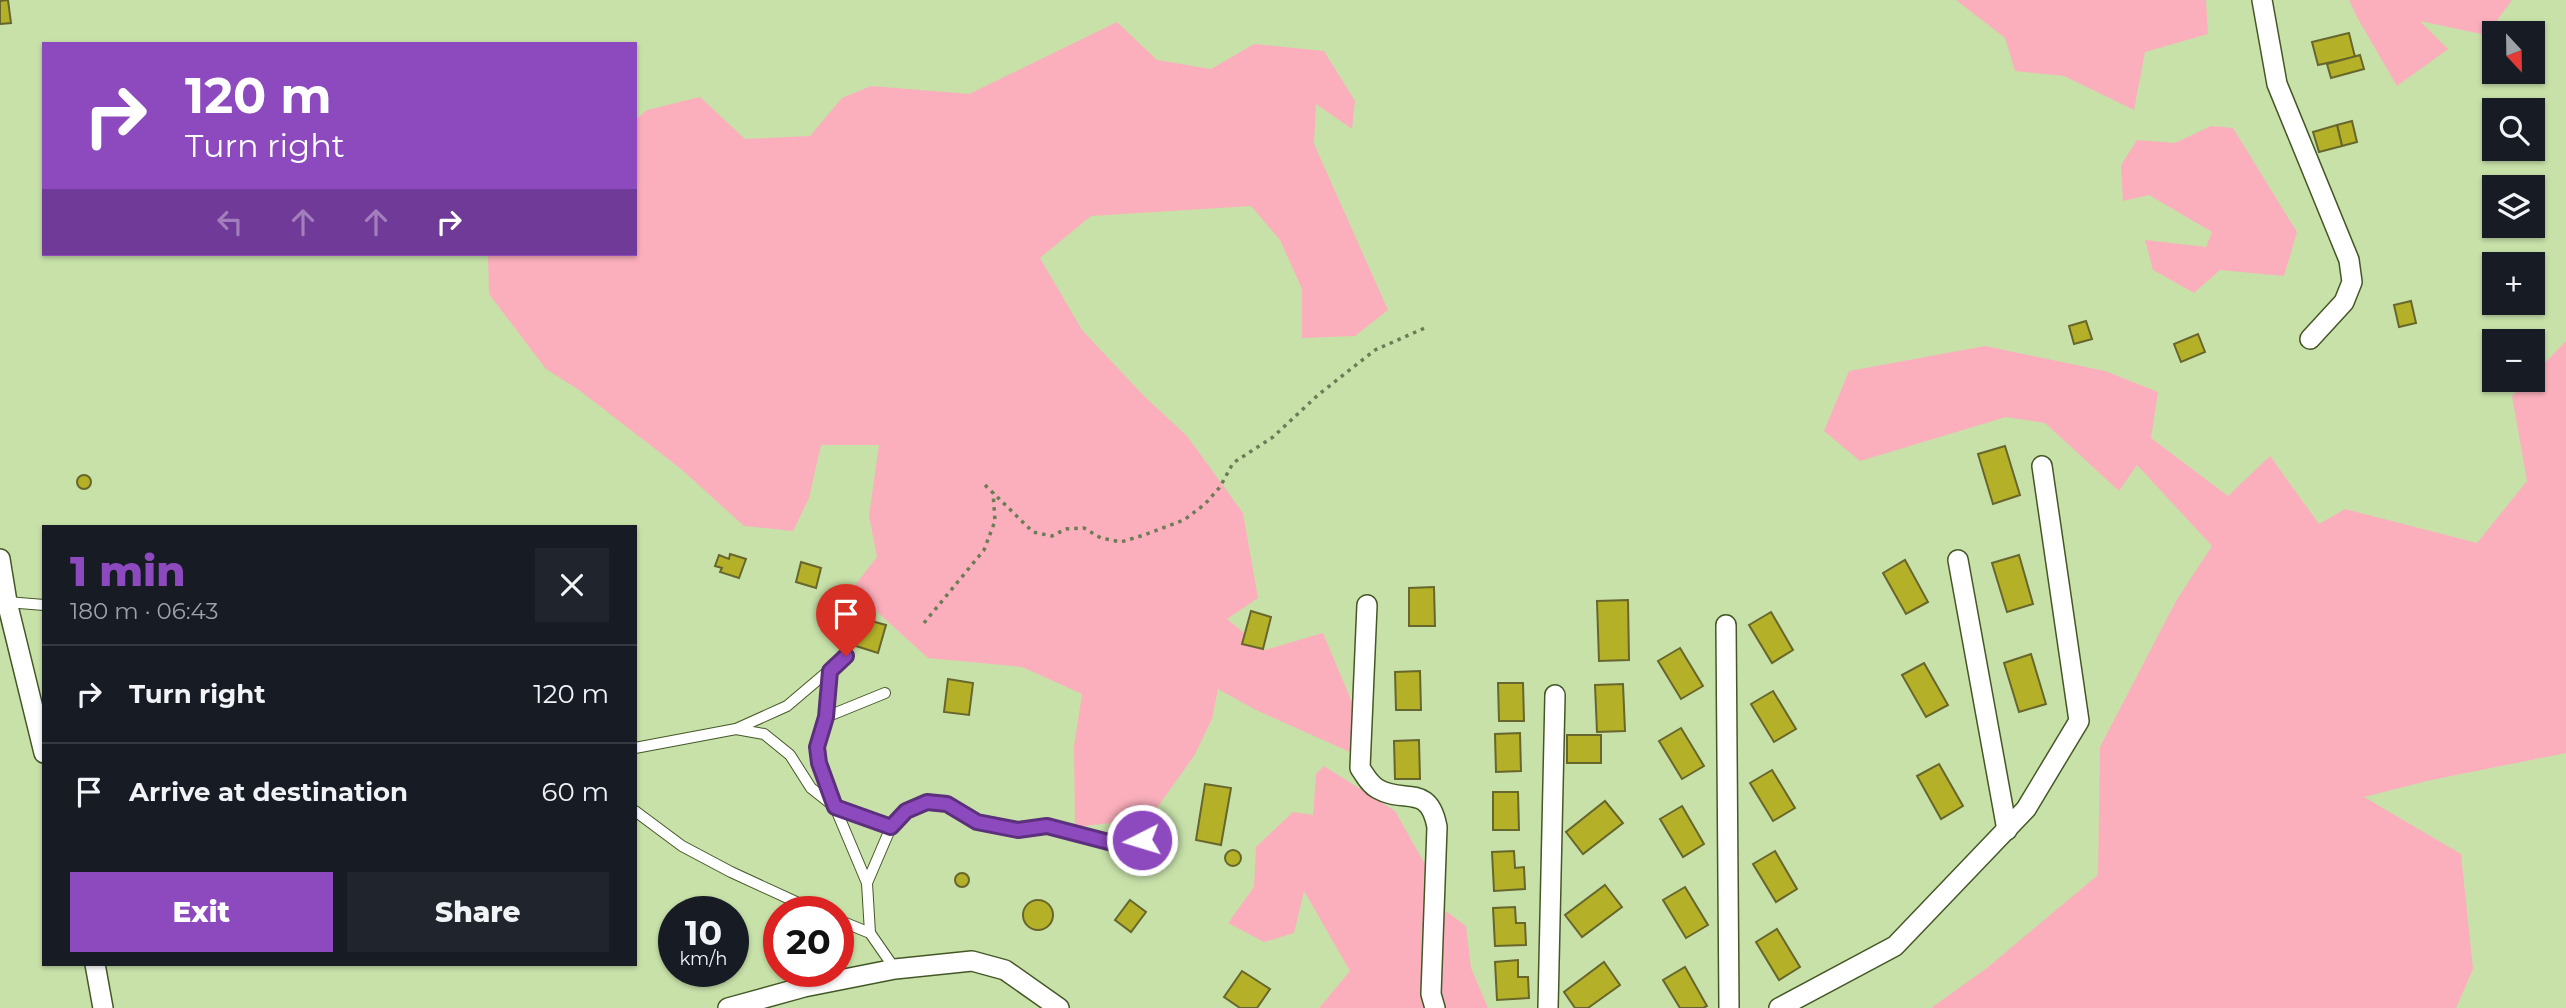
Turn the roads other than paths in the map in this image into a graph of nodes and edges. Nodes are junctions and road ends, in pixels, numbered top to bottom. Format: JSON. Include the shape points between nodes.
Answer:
{"nodes":[{"id":1,"x":2262,"y":0,"type":"edge"},
{"id":2,"x":2310,"y":340,"type":"dead end"},
{"id":3,"x":2042,"y":466,"type":"dead end"},
{"id":4,"x":0,"y":559,"type":"edge"},
{"id":5,"x":1958,"y":560,"type":"dead end"},
{"id":6,"x":7,"y":602,"type":"junction"},
{"id":7,"x":42,"y":605,"type":"edge"},
{"id":8,"x":1367,"y":605,"type":"dead end"},
{"id":9,"x":1726,"y":625,"type":"dead end"},
{"id":10,"x":846,"y":656,"type":"dead end"},
{"id":11,"x":830,"y":671,"type":"junction"},
{"id":12,"x":885,"y":693,"type":"dead end"},
{"id":13,"x":1555,"y":695,"type":"dead end"},
{"id":14,"x":826,"y":717,"type":"junction"},
{"id":15,"x":736,"y":729,"type":"junction"},
{"id":16,"x":42,"y":745,"type":"edge"},
{"id":17,"x":637,"y":748,"type":"edge"},
{"id":18,"x":835,"y":807,"type":"junction"},
{"id":19,"x":637,"y":812,"type":"edge"},
{"id":20,"x":891,"y":827,"type":"junction"},
{"id":21,"x":2007,"y":830,"type":"junction"},
{"id":22,"x":1160,"y":833,"type":"dead end"},
{"id":23,"x":867,"y":883,"type":"junction"},
{"id":24,"x":783,"y":896,"type":"edge"},
{"id":25,"x":854,"y":926,"type":"edge"},
{"id":26,"x":870,"y":933,"type":"junction"},
{"id":27,"x":95,"y":966,"type":"edge"},
{"id":28,"x":894,"y":969,"type":"junction"},
{"id":29,"x":103,"y":1008,"type":"edge"},
{"id":30,"x":728,"y":1008,"type":"edge"},
{"id":31,"x":1059,"y":1008,"type":"edge"},
{"id":32,"x":1435,"y":1008,"type":"edge"},
{"id":33,"x":1548,"y":1008,"type":"edge"},
{"id":34,"x":1729,"y":1008,"type":"edge"},
{"id":35,"x":1779,"y":1008,"type":"edge"}],
"edges":[{"from":1,"to":2,"type":"street","via":[[2277,84],[2349,260],[2352,282],[2344,302]]},
{"from":3,"to":21,"type":"street","via":[[2078,721],[2026,808]]},
{"from":4,"to":6,"type":"street"},
{"from":5,"to":21,"type":"street"},
{"from":6,"to":7,"type":"lane"},
{"from":6,"to":16,"type":"street"},
{"from":8,"to":32,"type":"street","via":[[1360,768],[1380,790],[1413,797],[1435,812]]},
{"from":9,"to":34,"type":"street"},
{"from":10,"to":11,"type":"lane"},
{"from":11,"to":14,"type":"lane"},
{"from":11,"to":15,"type":"lane","via":[[787,706]]},
{"from":12,"to":14,"type":"lane"},
{"from":13,"to":33,"type":"street"},
{"from":14,"to":18,"type":"lane","via":[[817,747]]},
{"from":15,"to":17,"type":"lane"},
{"from":15,"to":18,"type":"lane","via":[[764,734],[790,755],[811,788]]},
{"from":18,"to":20,"type":"lane"},
{"from":18,"to":23,"type":"lane"},
{"from":19,"to":24,"type":"lane","via":[[694,853]]},
{"from":20,"to":22,"type":"lane","via":[[906,811],[927,802],[947,804],[977,822],[1018,830],[1047,826],[1124,846]]},
{"from":20,"to":23,"type":"lane"},
{"from":21,"to":35,"type":"street","via":[[1895,946]]},
{"from":23,"to":26,"type":"lane"},
{"from":25,"to":26,"type":"lane"},
{"from":26,"to":28,"type":"lane"},
{"from":27,"to":29,"type":"street"},
{"from":28,"to":30,"type":"street"},
{"from":28,"to":31,"type":"street","via":[[972,961],[1005,970]]}]}
